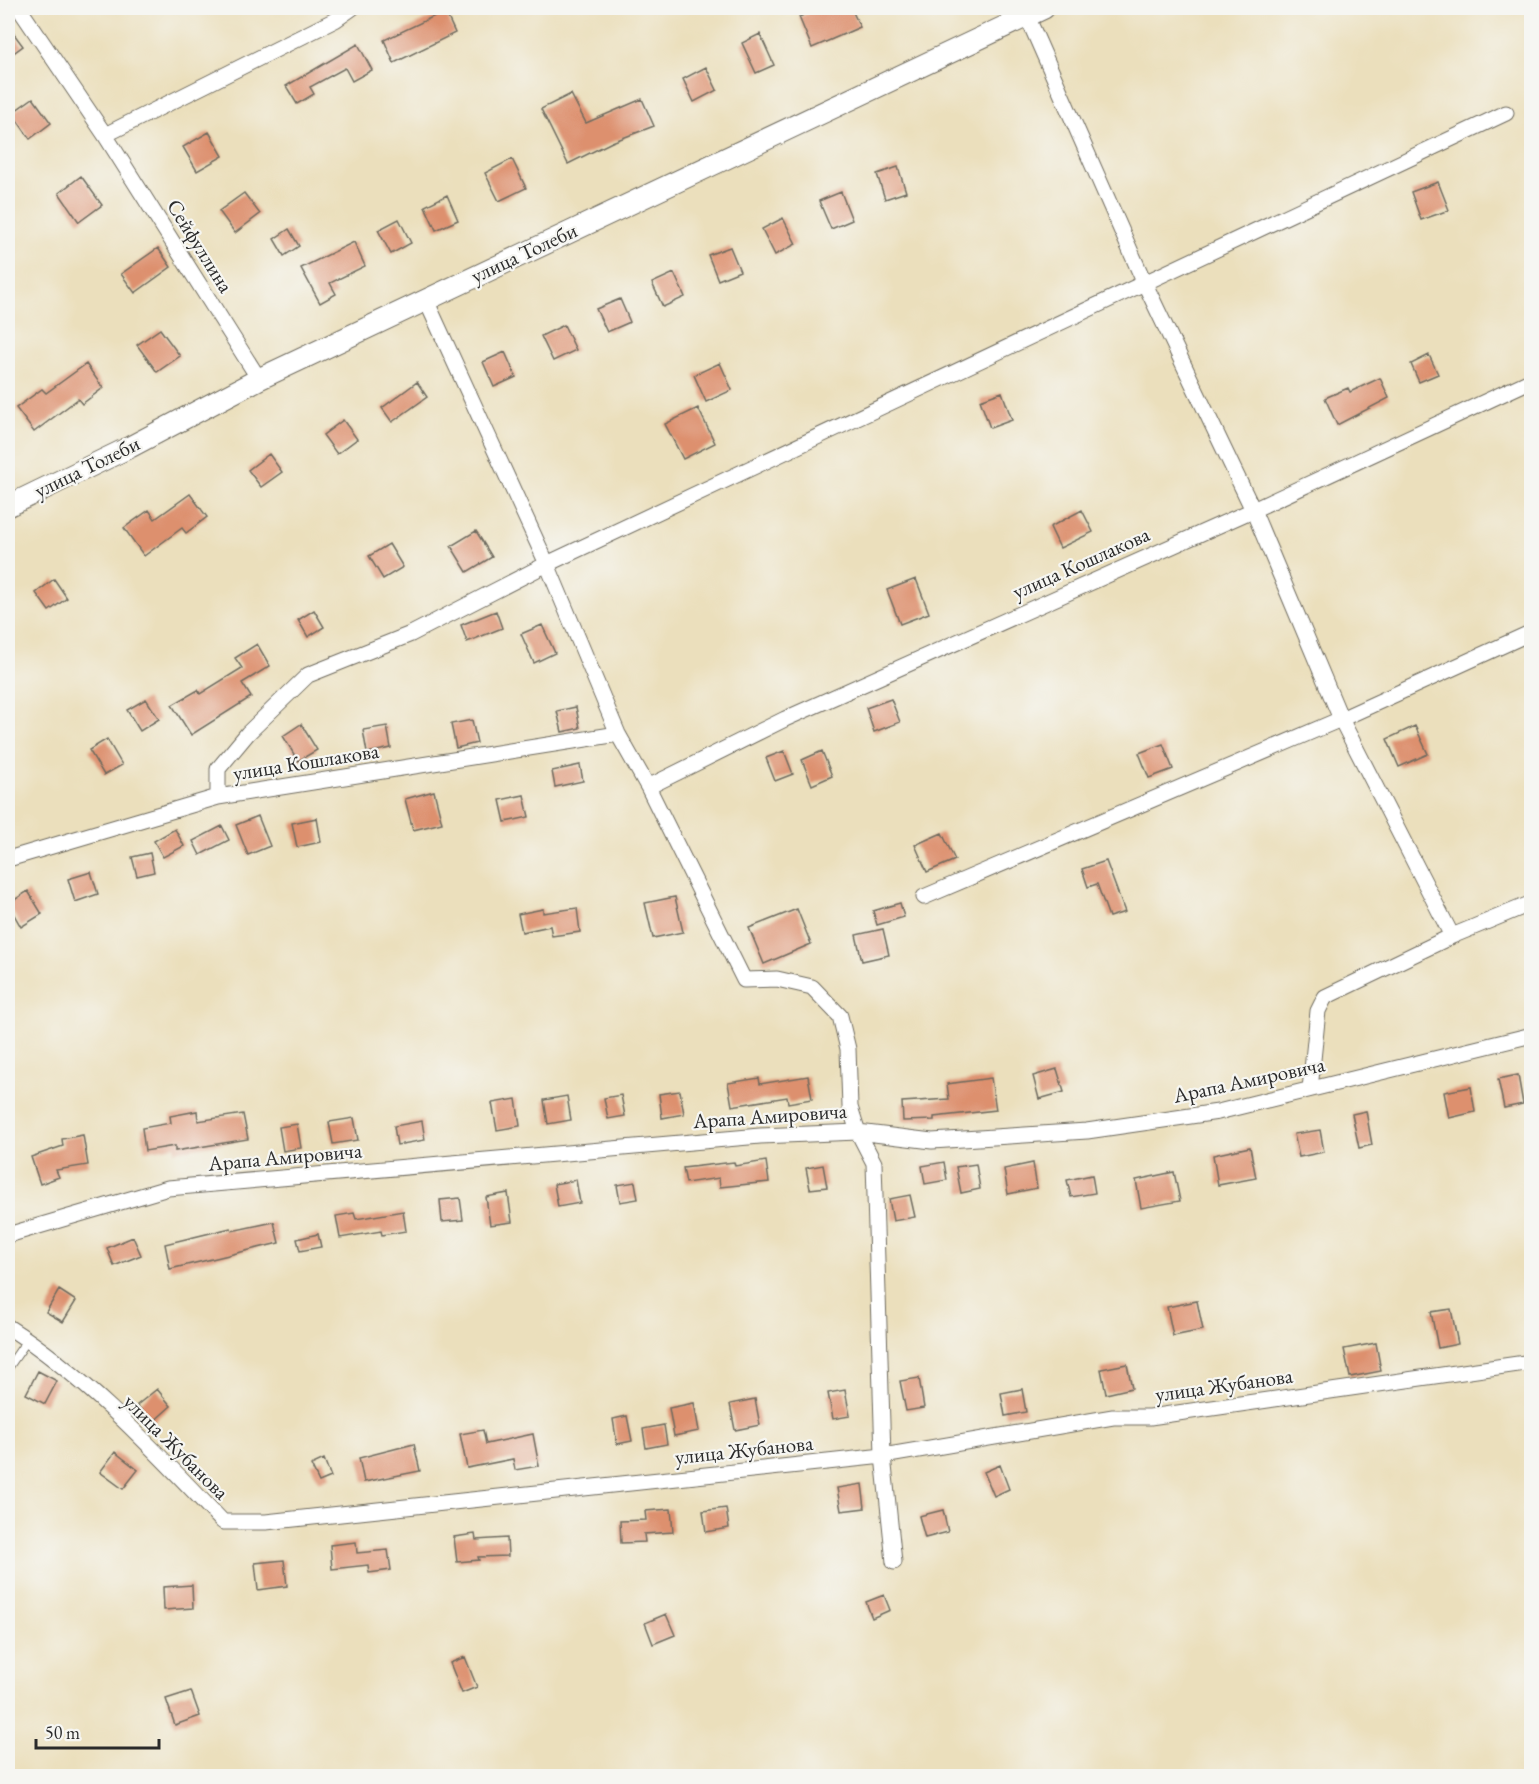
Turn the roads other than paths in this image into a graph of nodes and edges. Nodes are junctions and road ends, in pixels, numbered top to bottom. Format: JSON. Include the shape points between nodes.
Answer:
{"nodes":[{"id":1,"x":20,"y":8,"type":"edge"},
{"id":2,"x":352,"y":8,"type":"edge"},
{"id":3,"x":1035,"y":12,"type":"edge"},
{"id":4,"x":1506,"y":113,"type":"dead end"},
{"id":5,"x":105,"y":135,"type":"junction"},
{"id":6,"x":1145,"y":284,"type":"junction"},
{"id":7,"x":426,"y":300,"type":"junction"},
{"id":8,"x":259,"y":379,"type":"junction"},
{"id":9,"x":1532,"y":380,"type":"edge"},
{"id":10,"x":8,"y":506,"type":"edge"},
{"id":11,"x":1253,"y":510,"type":"junction"},
{"id":12,"x":547,"y":564,"type":"junction"},
{"id":13,"x":1532,"y":632,"type":"edge"},
{"id":14,"x":1341,"y":719,"type":"junction"},
{"id":15,"x":618,"y":734,"type":"junction"},
{"id":16,"x":648,"y":787,"type":"junction"},
{"id":17,"x":218,"y":797,"type":"junction"},
{"id":18,"x":8,"y":859,"type":"edge"},
{"id":19,"x":924,"y":897,"type":"dead end"},
{"id":20,"x":1532,"y":903,"type":"edge"},
{"id":21,"x":1452,"y":936,"type":"junction"},
{"id":22,"x":1532,"y":1035,"type":"edge"},
{"id":23,"x":1310,"y":1089,"type":"junction"},
{"id":24,"x":858,"y":1132,"type":"junction"},
{"id":25,"x":8,"y":1235,"type":"edge"},
{"id":26,"x":8,"y":1327,"type":"edge"},
{"id":27,"x":28,"y":1339,"type":"junction"},
{"id":28,"x":1532,"y":1362,"type":"edge"},
{"id":29,"x":8,"y":1368,"type":"edge"},
{"id":30,"x":884,"y":1456,"type":"junction"},
{"id":31,"x":894,"y":1562,"type":"dead end"}],
"edges":[{"from":1,"to":5,"type":"street","name":"Сейфуллина"},
{"from":2,"to":5,"type":"street"},
{"from":3,"to":6,"type":"street"},
{"from":3,"to":7,"type":"street","name":"улица Толеби"},
{"from":4,"to":6,"type":"street"},
{"from":5,"to":8,"type":"street","name":"Сейфуллина"},
{"from":6,"to":11,"type":"street"},
{"from":6,"to":12,"type":"street"},
{"from":7,"to":8,"type":"street","name":"улица Толеби"},
{"from":7,"to":12,"type":"street"},
{"from":8,"to":10,"type":"street","name":"улица Толеби"},
{"from":9,"to":11,"type":"street","name":"улица Кошлакова"},
{"from":11,"to":14,"type":"street"},
{"from":11,"to":16,"type":"street","name":"улица Кошлакова","via":[[785,719]]},
{"from":12,"to":15,"type":"street"},
{"from":12,"to":17,"type":"street","via":[[411,634],[308,675],[248,733],[218,769]]},
{"from":13,"to":14,"type":"street"},
{"from":14,"to":19,"type":"street"},
{"from":14,"to":21,"type":"street"},
{"from":15,"to":16,"type":"street"},
{"from":15,"to":17,"type":"street","name":"улица Кошлакова"},
{"from":16,"to":24,"type":"street","via":[[744,980],[777,980],[812,987],[840,1016],[848,1049],[850,1107]]},
{"from":17,"to":18,"type":"street","name":"улица Кошлакова"},
{"from":20,"to":21,"type":"street"},
{"from":21,"to":23,"type":"street","via":[[1325,997],[1318,1011]]},
{"from":22,"to":23,"type":"street","name":"Арапа Амировича"},
{"from":23,"to":24,"type":"street","name":"Арапа Амировича","via":[[1218,1112],[1087,1131],[932,1142]]},
{"from":24,"to":25,"type":"street","name":"Арапа Амировича","via":[[760,1136],[168,1188]]},
{"from":24,"to":30,"type":"street","via":[[874,1163]]},
{"from":26,"to":27,"type":"street"},
{"from":27,"to":29,"type":"lane"},
{"from":27,"to":30,"type":"street","name":"улица Жубанова","via":[[155,1452],[223,1522],[278,1521]]},
{"from":28,"to":30,"type":"street","name":"улица Жубанова","via":[[1150,1417],[1113,1417]]},
{"from":30,"to":31,"type":"street"}]}
